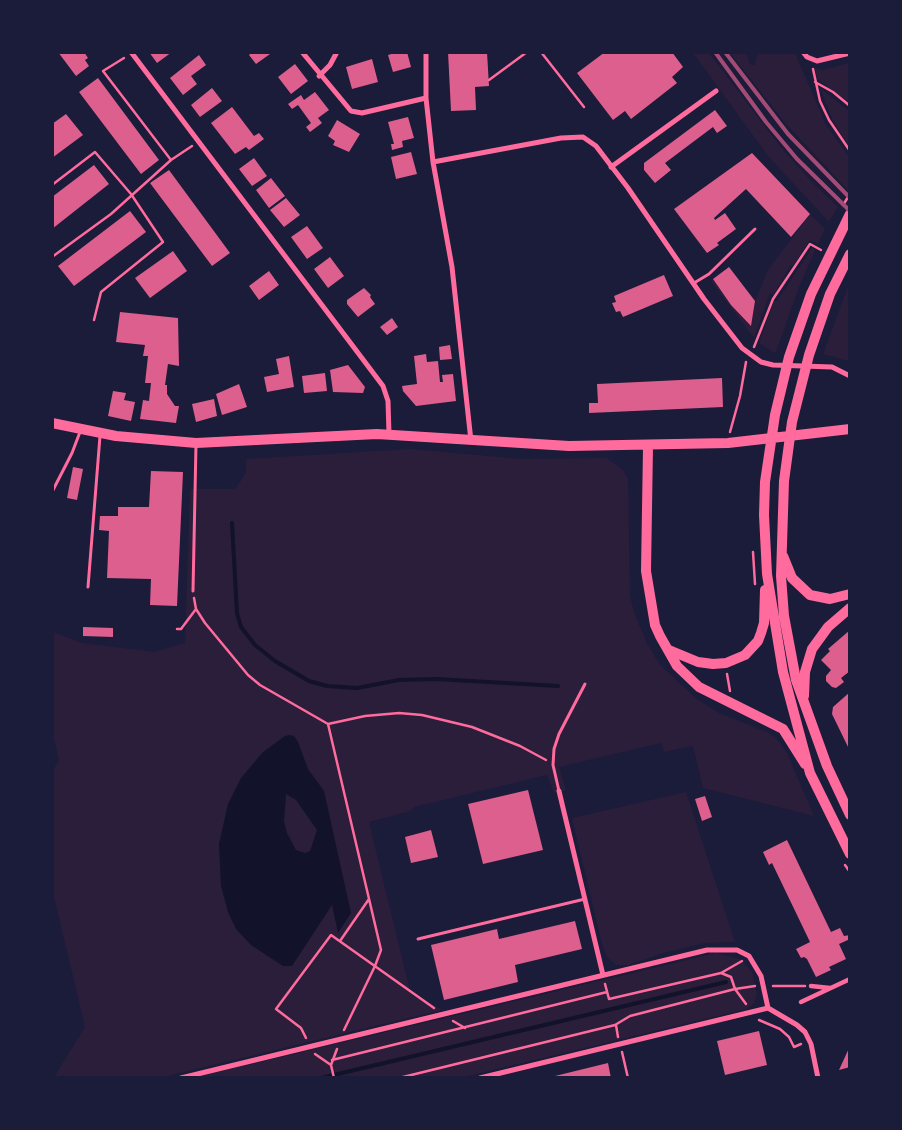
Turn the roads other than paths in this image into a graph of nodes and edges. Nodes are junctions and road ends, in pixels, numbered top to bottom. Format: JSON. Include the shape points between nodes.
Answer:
{"nodes":[{"id":1,"x":302,"y":52,"type":"edge"},
{"id":2,"x":337,"y":52,"type":"edge"},
{"id":3,"x":426,"y":52,"type":"edge"},
{"id":4,"x":804,"y":52,"type":"edge"},
{"id":5,"x":131,"y":53,"type":"edge"},
{"id":6,"x":850,"y":53,"type":"edge"},
{"id":7,"x":319,"y":76,"type":"junction"},
{"id":8,"x":716,"y":91,"type":"dead end"},
{"id":9,"x":426,"y":98,"type":"junction"},
{"id":10,"x":434,"y":162,"type":"junction"},
{"id":11,"x":612,"y":167,"type":"junction"},
{"id":12,"x":850,"y":214,"type":"edge"},
{"id":13,"x":755,"y":229,"type":"dead end"},
{"id":14,"x":850,"y":254,"type":"edge"},
{"id":15,"x":694,"y":284,"type":"junction"},
{"id":16,"x":850,"y":376,"type":"edge"},
{"id":17,"x":52,"y":423,"type":"edge"},
{"id":18,"x":81,"y":429,"type":"junction"},
{"id":19,"x":850,"y":429,"type":"edge"},
{"id":20,"x":100,"y":432,"type":"junction"},
{"id":21,"x":389,"y":435,"type":"junction"},
{"id":22,"x":471,"y":441,"type":"junction"},
{"id":23,"x":196,"y":443,"type":"junction"},
{"id":24,"x":648,"y":446,"type":"junction"},
{"id":25,"x":52,"y":492,"type":"edge"},
{"id":26,"x":782,"y":553,"type":"junction"},
{"id":27,"x":767,"y":574,"type":"junction"},
{"id":28,"x":88,"y":587,"type":"dead end"},
{"id":29,"x":193,"y":591,"type":"road end"},
{"id":30,"x":850,"y":594,"type":"edge"},
{"id":31,"x":850,"y":608,"type":"edge"},
{"id":32,"x":669,"y":650,"type":"junction"},
{"id":33,"x":584,"y":684,"type":"dead end"},
{"id":34,"x":804,"y":700,"type":"junction"},
{"id":35,"x":810,"y":773,"type":"junction"},
{"id":36,"x":559,"y":791,"type":"joint"},
{"id":37,"x":850,"y":815,"type":"edge"},
{"id":38,"x":850,"y":854,"type":"edge"},
{"id":39,"x":585,"y":899,"type":"junction"},
{"id":40,"x":418,"y":939,"type":"dead end"},
{"id":41,"x":603,"y":975,"type":"junction"},
{"id":42,"x":850,"y":979,"type":"edge"},
{"id":43,"x":811,"y":986,"type":"dead end"},
{"id":44,"x":831,"y":988,"type":"junction"},
{"id":45,"x":801,"y":1002,"type":"dead end"},
{"id":46,"x":768,"y":1008,"type":"junction"},
{"id":47,"x":181,"y":1078,"type":"edge"},
{"id":48,"x":480,"y":1078,"type":"edge"},
{"id":49,"x":818,"y":1078,"type":"edge"}],
"edges":[{"from":1,"to":7,"type":"street"},
{"from":2,"to":7,"type":"street"},
{"from":3,"to":9,"type":"street"},
{"from":4,"to":6,"type":"street","via":[[812,60]]},
{"from":5,"to":21,"type":"street","via":[[383,386],[388,401]]},
{"from":7,"to":9,"type":"street","via":[[346,108],[356,113]]},
{"from":8,"to":11,"type":"street"},
{"from":9,"to":10,"type":"street"},
{"from":10,"to":11,"type":"street","via":[[572,136],[583,137],[596,146]]},
{"from":10,"to":22,"type":"street","via":[[452,267]]},
{"from":11,"to":15,"type":"street"},
{"from":12,"to":27,"type":"main road","via":[[836,238],[799,324],[775,415],[765,482]]},
{"from":13,"to":15,"type":"lane","via":[[709,274]]},
{"from":14,"to":26,"type":"main road","via":[[830,294],[800,387],[784,481]]},
{"from":15,"to":16,"type":"street","via":[[742,348],[761,362],[773,366],[832,367]]},
{"from":17,"to":18,"type":"main road"},
{"from":18,"to":20,"type":"main road"},
{"from":18,"to":25,"type":"lane"},
{"from":19,"to":24,"type":"main road","via":[[728,444]]},
{"from":20,"to":23,"type":"main road"},
{"from":20,"to":28,"type":"lane"},
{"from":21,"to":22,"type":"main road"},
{"from":21,"to":23,"type":"main road","via":[[347,434]]},
{"from":22,"to":24,"type":"main road"},
{"from":23,"to":29,"type":"lane"},
{"from":24,"to":32,"type":"main road","via":[[646,571],[656,625]]},
{"from":26,"to":30,"type":"main road","via":[[792,578],[810,595],[830,599]]},
{"from":26,"to":34,"type":"main road","via":[[784,616],[796,680]]},
{"from":27,"to":32,"type":"main road","via":[[764,622],[758,641],[744,655],[726,664],[698,662]]},
{"from":27,"to":35,"type":"main road","via":[[784,672]]},
{"from":31,"to":34,"type":"main road","via":[[828,627],[812,648],[805,672]]},
{"from":32,"to":35,"type":"main road","via":[[677,666],[699,687],[783,729]]},
{"from":33,"to":36,"type":"lane","via":[[554,749]]},
{"from":34,"to":37,"type":"main road","via":[[827,766]]},
{"from":35,"to":38,"type":"main road"},
{"from":36,"to":39,"type":"street"},
{"from":39,"to":40,"type":"lane"},
{"from":39,"to":41,"type":"street"},
{"from":41,"to":46,"type":"street","via":[[707,950],[736,950],[749,956],[761,976]]},
{"from":41,"to":47,"type":"street"},
{"from":42,"to":44,"type":"street"},
{"from":43,"to":44,"type":"street"},
{"from":44,"to":45,"type":"street"},
{"from":46,"to":48,"type":"street"},
{"from":46,"to":49,"type":"street","via":[[797,1025],[808,1037]]}]}
